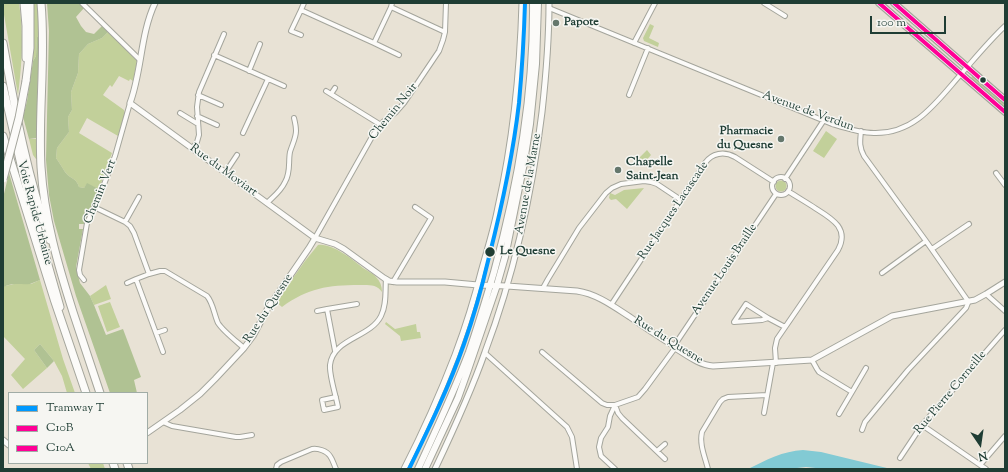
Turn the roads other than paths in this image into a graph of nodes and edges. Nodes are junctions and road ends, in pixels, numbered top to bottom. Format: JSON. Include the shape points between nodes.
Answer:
{"nodes":[{"id":1,"x":24,"y":3,"type":"edge"},
{"id":2,"x":30,"y":3,"type":"edge"},
{"id":3,"x":41,"y":3,"type":"edge"},
{"id":4,"x":82,"y":3,"type":"edge"},
{"id":5,"x":155,"y":3,"type":"edge"},
{"id":6,"x":304,"y":3,"type":"edge"},
{"id":7,"x":446,"y":3,"type":"edge"},
{"id":8,"x":522,"y":3,"type":"edge"},
{"id":9,"x":533,"y":3,"type":"edge"},
{"id":10,"x":538,"y":3,"type":"edge"},
{"id":11,"x":655,"y":3,"type":"edge"},
{"id":12,"x":764,"y":3,"type":"edge"},
{"id":13,"x":879,"y":3,"type":"edge"},
{"id":14,"x":894,"y":3,"type":"edge"},
{"id":15,"x":392,"y":5,"type":"edge"},
{"id":16,"x":549,"y":5,"type":"edge"},
{"id":17,"x":301,"y":10,"type":"junction"},
{"id":18,"x":785,"y":16,"type":"dead end"},
{"id":19,"x":1005,"y":26,"type":"edge"},
{"id":20,"x":445,"y":32,"type":"junction"},
{"id":21,"x":224,"y":34,"type":"dead end"},
{"id":22,"x":301,"y":35,"type":"dead end"},
{"id":23,"x":3,"y":43,"type":"edge"},
{"id":24,"x":374,"y":43,"type":"junction"},
{"id":25,"x":634,"y":43,"type":"junction"},
{"id":26,"x":260,"y":44,"type":"dead end"},
{"id":27,"x":648,"y":48,"type":"junction"},
{"id":28,"x":214,"y":56,"type":"junction"},
{"id":29,"x":399,"y":56,"type":"dead end"},
{"id":30,"x":140,"y":60,"type":"junction"},
{"id":31,"x":968,"y":67,"type":"junction"},
{"id":32,"x":249,"y":71,"type":"junction"},
{"id":33,"x":961,"y":74,"type":"junction"},
{"id":34,"x":268,"y":79,"type":"junction"},
{"id":35,"x":25,"y":81,"type":"junction"},
{"id":36,"x":3,"y":86,"type":"edge"},
{"id":37,"x":284,"y":86,"type":"dead end"},
{"id":38,"x":335,"y":88,"type":"dead end"},
{"id":39,"x":326,"y":91,"type":"dead end"},
{"id":40,"x":331,"y":94,"type":"junction"},
{"id":41,"x":198,"y":95,"type":"junction"},
{"id":42,"x":629,"y":95,"type":"dead end"},
{"id":43,"x":1005,"y":100,"type":"edge"},
{"id":44,"x":130,"y":103,"type":"junction"},
{"id":45,"x":220,"y":105,"type":"dead end"},
{"id":46,"x":1005,"y":112,"type":"edge"},
{"id":47,"x":180,"y":113,"type":"dead end"},
{"id":48,"x":197,"y":116,"type":"junction"},
{"id":49,"x":294,"y":118,"type":"dead end"},
{"id":50,"x":824,"y":120,"type":"junction"},
{"id":51,"x":198,"y":124,"type":"junction"},
{"id":52,"x":217,"y":125,"type":"dead end"},
{"id":53,"x":381,"y":125,"type":"junction"},
{"id":54,"x":861,"y":131,"type":"junction"},
{"id":55,"x":243,"y":133,"type":"dead end"},
{"id":56,"x":3,"y":136,"type":"edge"},
{"id":57,"x":192,"y":149,"type":"junction"},
{"id":58,"x":238,"y":155,"type":"dead end"},
{"id":59,"x":225,"y":173,"type":"junction"},
{"id":60,"x":996,"y":173,"type":"dead end"},
{"id":61,"x":3,"y":179,"type":"edge"},
{"id":62,"x":785,"y":179,"type":"junction"},
{"id":63,"x":774,"y":182,"type":"junction"},
{"id":64,"x":1005,"y":185,"type":"edge"},
{"id":65,"x":788,"y":191,"type":"junction"},
{"id":66,"x":776,"y":194,"type":"junction"},
{"id":67,"x":139,"y":197,"type":"dead end"},
{"id":68,"x":681,"y":200,"type":"junction"},
{"id":69,"x":267,"y":203,"type":"junction"},
{"id":70,"x":94,"y":207,"type":"junction"},
{"id":71,"x":415,"y":207,"type":"dead end"},
{"id":72,"x":125,"y":222,"type":"junction"},
{"id":73,"x":969,"y":224,"type":"dead end"},
{"id":74,"x":315,"y":238,"type":"junction"},
{"id":75,"x":926,"y":241,"type":"junction"},
{"id":76,"x":932,"y":249,"type":"junction"},
{"id":77,"x":58,"y":261,"type":"junction"},
{"id":78,"x":882,"y":273,"type":"dead end"},
{"id":79,"x":149,"y":274,"type":"junction"},
{"id":80,"x":136,"y":279,"type":"junction"},
{"id":81,"x":386,"y":279,"type":"junction"},
{"id":82,"x":84,"y":280,"type":"dead end"},
{"id":83,"x":393,"y":282,"type":"junction"},
{"id":84,"x":1005,"y":282,"type":"edge"},
{"id":85,"x":127,"y":283,"type":"dead end"},
{"id":86,"x":478,"y":285,"type":"junction"},
{"id":87,"x":490,"y":285,"type":"junction"},
{"id":88,"x":497,"y":285,"type":"junction"},
{"id":89,"x":508,"y":286,"type":"junction"},
{"id":90,"x":543,"y":288,"type":"junction"},
{"id":91,"x":986,"y":294,"type":"junction"},
{"id":92,"x":968,"y":301,"type":"junction"},
{"id":93,"x":357,"y":304,"type":"dead end"},
{"id":94,"x":612,"y":305,"type":"junction"},
{"id":95,"x":327,"y":309,"type":"junction"},
{"id":96,"x":317,"y":311,"type":"dead end"},
{"id":97,"x":1005,"y":311,"type":"edge"},
{"id":98,"x":768,"y":318,"type":"junction"},
{"id":99,"x":785,"y":327,"type":"junction"},
{"id":100,"x":165,"y":330,"type":"dead end"},
{"id":101,"x":1005,"y":330,"type":"edge"},
{"id":102,"x":156,"y":333,"type":"junction"},
{"id":103,"x":68,"y":338,"type":"junction"},
{"id":104,"x":674,"y":347,"type":"junction"},
{"id":105,"x":244,"y":348,"type":"junction"},
{"id":106,"x":335,"y":351,"type":"junction"},
{"id":107,"x":163,"y":352,"type":"dead end"},
{"id":108,"x":542,"y":352,"type":"dead end"},
{"id":109,"x":485,"y":353,"type":"junction"},
{"id":110,"x":812,"y":360,"type":"junction"},
{"id":111,"x":774,"y":363,"type":"junction"},
{"id":112,"x":866,"y":368,"type":"dead end"},
{"id":113,"x":86,"y":392,"type":"edge"},
{"id":114,"x":100,"y":392,"type":"edge"},
{"id":115,"x":852,"y":392,"type":"junction"},
{"id":116,"x":767,"y":395,"type":"junction"},
{"id":117,"x":336,"y":397,"type":"dead end"},
{"id":118,"x":615,"y":405,"type":"junction"},
{"id":119,"x":764,"y":413,"type":"dead end"},
{"id":120,"x":839,"y":414,"type":"dead end"},
{"id":121,"x":163,"y":422,"type":"junction"},
{"id":122,"x":922,"y":426,"type":"junction"},
{"id":123,"x":862,"y":430,"type":"dead end"},
{"id":124,"x":148,"y":431,"type":"edge"},
{"id":125,"x":252,"y":435,"type":"dead end"},
{"id":126,"x":1005,"y":436,"type":"edge"},
{"id":127,"x":3,"y":440,"type":"edge"},
{"id":128,"x":665,"y":444,"type":"dead end"},
{"id":129,"x":7,"y":445,"type":"edge"},
{"id":130,"x":657,"y":451,"type":"junction"},
{"id":131,"x":665,"y":458,"type":"dead end"},
{"id":132,"x":900,"y":458,"type":"dead end"},
{"id":133,"x":980,"y":465,"type":"junction"},
{"id":134,"x":276,"y":469,"type":"edge"},
{"id":135,"x":336,"y":469,"type":"edge"},
{"id":136,"x":404,"y":469,"type":"edge"},
{"id":137,"x":418,"y":469,"type":"edge"},
{"id":138,"x":425,"y":469,"type":"edge"},
{"id":139,"x":435,"y":469,"type":"edge"},
{"id":140,"x":577,"y":469,"type":"edge"},
{"id":141,"x":615,"y":469,"type":"edge"},
{"id":142,"x":708,"y":469,"type":"edge"},
{"id":143,"x":986,"y":469,"type":"edge"}],
"edges":[{"from":1,"to":35,"type":"highway"},
{"from":2,"to":35,"type":"highway","via":[[30,48]]},
{"from":3,"to":77,"type":"highway","via":[[41,168]]},
{"from":4,"to":30,"type":"street"},
{"from":5,"to":30,"type":"street","via":[[146,27]]},
{"from":6,"to":17,"type":"street"},
{"from":7,"to":20,"type":"street","name":"Chemin Noir"},
{"from":8,"to":86,"type":"street","via":[[511,136],[498,207]]},
{"from":9,"to":87,"type":"main road","name":"Avenue de la Marne","via":[[530,70],[521,149],[506,225]]},
{"from":10,"to":88,"type":"main road","name":"Avenue de la Marne","via":[[536,64],[530,124],[514,216]]},
{"from":11,"to":25,"type":"street"},
{"from":12,"to":18,"type":"street"},
{"from":13,"to":33,"type":"main road"},
{"from":14,"to":31,"type":"main road"},
{"from":15,"to":20,"type":"street"},
{"from":15,"to":24,"type":"street"},
{"from":16,"to":25,"type":"street","name":"Avenue de Verdun"},
{"from":16,"to":89,"type":"street","name":"Avenue de la Marne","via":[[546,69],[536,152],[524,220]]},
{"from":17,"to":22,"type":"street","via":[[291,31]]},
{"from":17,"to":24,"type":"street"},
{"from":19,"to":31,"type":"street","name":"Avenue de Verdun"},
{"from":20,"to":53,"type":"street","name":"Chemin Noir","via":[[439,51],[407,100]]},
{"from":21,"to":28,"type":"street"},
{"from":23,"to":77,"type":"highway","name":"Voie Rapide Urbaine","via":[[28,163],[42,218]]},
{"from":24,"to":29,"type":"street"},
{"from":25,"to":27,"type":"street","name":"Avenue de Verdun"},
{"from":26,"to":32,"type":"street"},
{"from":27,"to":42,"type":"street"},
{"from":27,"to":50,"type":"street","name":"Avenue de Verdun"},
{"from":28,"to":32,"type":"street"},
{"from":28,"to":41,"type":"street"},
{"from":30,"to":44,"type":"street"},
{"from":31,"to":33,"type":"street","name":"Avenue de Verdun"},
{"from":31,"to":43,"type":"main road"},
{"from":32,"to":34,"type":"street"},
{"from":33,"to":46,"type":"main road"},
{"from":33,"to":54,"type":"street","name":"Avenue de Verdun","via":[[931,109],[906,127],[880,133]]},
{"from":34,"to":37,"type":"street"},
{"from":34,"to":55,"type":"street"},
{"from":35,"to":61,"type":"highway","bridge":true,"via":[[19,118]]},
{"from":36,"to":103,"type":"highway","name":"Voie Rapide Urbaine","via":[[27,191]]},
{"from":38,"to":40,"type":"street"},
{"from":39,"to":40,"type":"street"},
{"from":40,"to":53,"type":"street"},
{"from":41,"to":45,"type":"street"},
{"from":41,"to":48,"type":"street"},
{"from":44,"to":57,"type":"street","name":"Rue du Moviart"},
{"from":44,"to":70,"type":"street","name":"Chemin Vert","via":[[116,152]]},
{"from":47,"to":51,"type":"street"},
{"from":48,"to":51,"type":"street"},
{"from":48,"to":52,"type":"street"},
{"from":49,"to":69,"type":"street","via":[[296,133],[288,175],[281,189]]},
{"from":50,"to":54,"type":"street","name":"Avenue de Verdun"},
{"from":50,"to":62,"type":"street"},
{"from":51,"to":57,"type":"street","via":[[198,139]]},
{"from":53,"to":74,"type":"street","name":"Chemin Noir","via":[[367,145]]},
{"from":54,"to":75,"type":"street","via":[[862,153]]},
{"from":56,"to":103,"type":"highway"},
{"from":57,"to":59,"type":"street","name":"Rue du Moviart"},
{"from":58,"to":59,"type":"street"},
{"from":59,"to":69,"type":"street","name":"Rue du Moviart"},
{"from":60,"to":64,"type":"street"},
{"from":62,"to":63,"type":"street","via":[[779,178]]},
{"from":62,"to":65,"type":"street","via":[[789,184]]},
{"from":63,"to":66,"type":"street","via":[[772,188]]},
{"from":63,"to":68,"type":"street","name":"Rue Jacques Lacascade","via":[[732,156],[719,154],[706,160]]},
{"from":65,"to":66,"type":"street","via":[[784,195]]},
{"from":65,"to":99,"type":"street","via":[[834,221],[840,229],[841,238],[838,250]]},
{"from":66,"to":104,"type":"street","name":"Avenue Louis Braille"},
{"from":67,"to":72,"type":"street"},
{"from":68,"to":90,"type":"street","via":[[652,182],[628,183],[612,188],[579,228]]},
{"from":68,"to":94,"type":"street","name":"Rue Jacques Lacascade"},
{"from":69,"to":74,"type":"street","name":"Rue du Moviart"},
{"from":70,"to":72,"type":"street"},
{"from":70,"to":82,"type":"street","name":"Chemin Vert","via":[[87,223],[79,268]]},
{"from":71,"to":83,"type":"street","via":[[431,218]]},
{"from":72,"to":79,"type":"street","via":[[134,233]]},
{"from":73,"to":76,"type":"street"},
{"from":74,"to":81,"type":"street","name":"Rue du Quesne","via":[[344,249]]},
{"from":74,"to":105,"type":"street","name":"Rue du Quesne"},
{"from":75,"to":76,"type":"street"},
{"from":75,"to":78,"type":"street"},
{"from":76,"to":92,"type":"street"},
{"from":77,"to":114,"type":"highway"},
{"from":79,"to":80,"type":"street"},
{"from":79,"to":105,"type":"street","via":[[165,271],[207,296],[220,326]]},
{"from":80,"to":85,"type":"street"},
{"from":80,"to":102,"type":"street"},
{"from":81,"to":83,"type":"street","name":"Rue du Quesne"},
{"from":81,"to":106,"type":"street","via":[[385,304],[379,320]]},
{"from":83,"to":86,"type":"street","name":"Rue du Quesne"},
{"from":84,"to":91,"type":"street","name":"Rue du Quesne"},
{"from":86,"to":87,"type":"street","name":"Rue du Quesne"},
{"from":86,"to":136,"type":"street","via":[[450,367]]},
{"from":87,"to":88,"type":"street","name":"Rue du Quesne"},
{"from":87,"to":137,"type":"main road","name":"Avenue de la Marne","via":[[469,352]]},
{"from":88,"to":89,"type":"street","name":"Rue du Quesne"},
{"from":88,"to":138,"type":"main road","name":"Avenue de la Marne","via":[[462,388]]},
{"from":89,"to":90,"type":"street","name":"Rue du Quesne"},
{"from":89,"to":109,"type":"street","name":"Avenue de la Marne"},
{"from":90,"to":94,"type":"street","name":"Rue du Quesne","via":[[594,295]]},
{"from":91,"to":92,"type":"street","name":"Rue du Quesne"},
{"from":91,"to":97,"type":"street"},
{"from":92,"to":110,"type":"street","name":"Rue du Quesne","via":[[892,316]]},
{"from":92,"to":123,"type":"street","via":[[966,308],[900,378],[865,422]]},
{"from":93,"to":95,"type":"street"},
{"from":94,"to":104,"type":"street","name":"Rue du Quesne"},
{"from":95,"to":96,"type":"street"},
{"from":95,"to":106,"type":"street"},
{"from":98,"to":98,"type":"street","via":[[746,304],[734,322],[762,320]]},
{"from":98,"to":99,"type":"street"},
{"from":99,"to":111,"type":"street","via":[[775,345]]},
{"from":100,"to":102,"type":"street"},
{"from":101,"to":122,"type":"street","name":"Rue Pierre Corneille"},
{"from":102,"to":107,"type":"street"},
{"from":103,"to":113,"type":"highway"},
{"from":104,"to":111,"type":"street","name":"Rue du Quesne","via":[[699,363],[709,366]]},
{"from":104,"to":118,"type":"street","name":"Avenue Louis Braille","via":[[640,395]]},
{"from":105,"to":121,"type":"street","name":"Rue du Quesne","via":[[206,388]]},
{"from":106,"to":117,"type":"street","via":[[330,367]]},
{"from":108,"to":118,"type":"street","via":[[602,403],[607,406]]},
{"from":109,"to":139,"type":"street","name":"Avenue de la Marne","via":[[458,421]]},
{"from":109,"to":140,"type":"street","via":[[567,427],[572,437]]},
{"from":110,"to":111,"type":"street","name":"Rue du Quesne"},
{"from":110,"to":115,"type":"street","via":[[819,372]]},
{"from":111,"to":116,"type":"street"},
{"from":112,"to":115,"type":"street"},
{"from":115,"to":120,"type":"street"},
{"from":116,"to":119,"type":"street"},
{"from":116,"to":142,"type":"street","via":[[728,397],[722,400],[702,432]]},
{"from":118,"to":130,"type":"street","via":[[618,414]]},
{"from":118,"to":141,"type":"street","via":[[599,447],[602,458]]},
{"from":121,"to":124,"type":"street","name":"Rue du Quesne"},
{"from":121,"to":125,"type":"street","via":[[172,426],[236,437]]},
{"from":122,"to":132,"type":"street","name":"Rue Pierre Corneille"},
{"from":122,"to":133,"type":"street"},
{"from":126,"to":133,"type":"street"},
{"from":127,"to":129,"type":"street"},
{"from":128,"to":130,"type":"street"},
{"from":130,"to":131,"type":"street"},
{"from":133,"to":143,"type":"street"},
{"from":134,"to":135,"type":"street","via":[[281,462],[314,448],[329,455]]}]}
